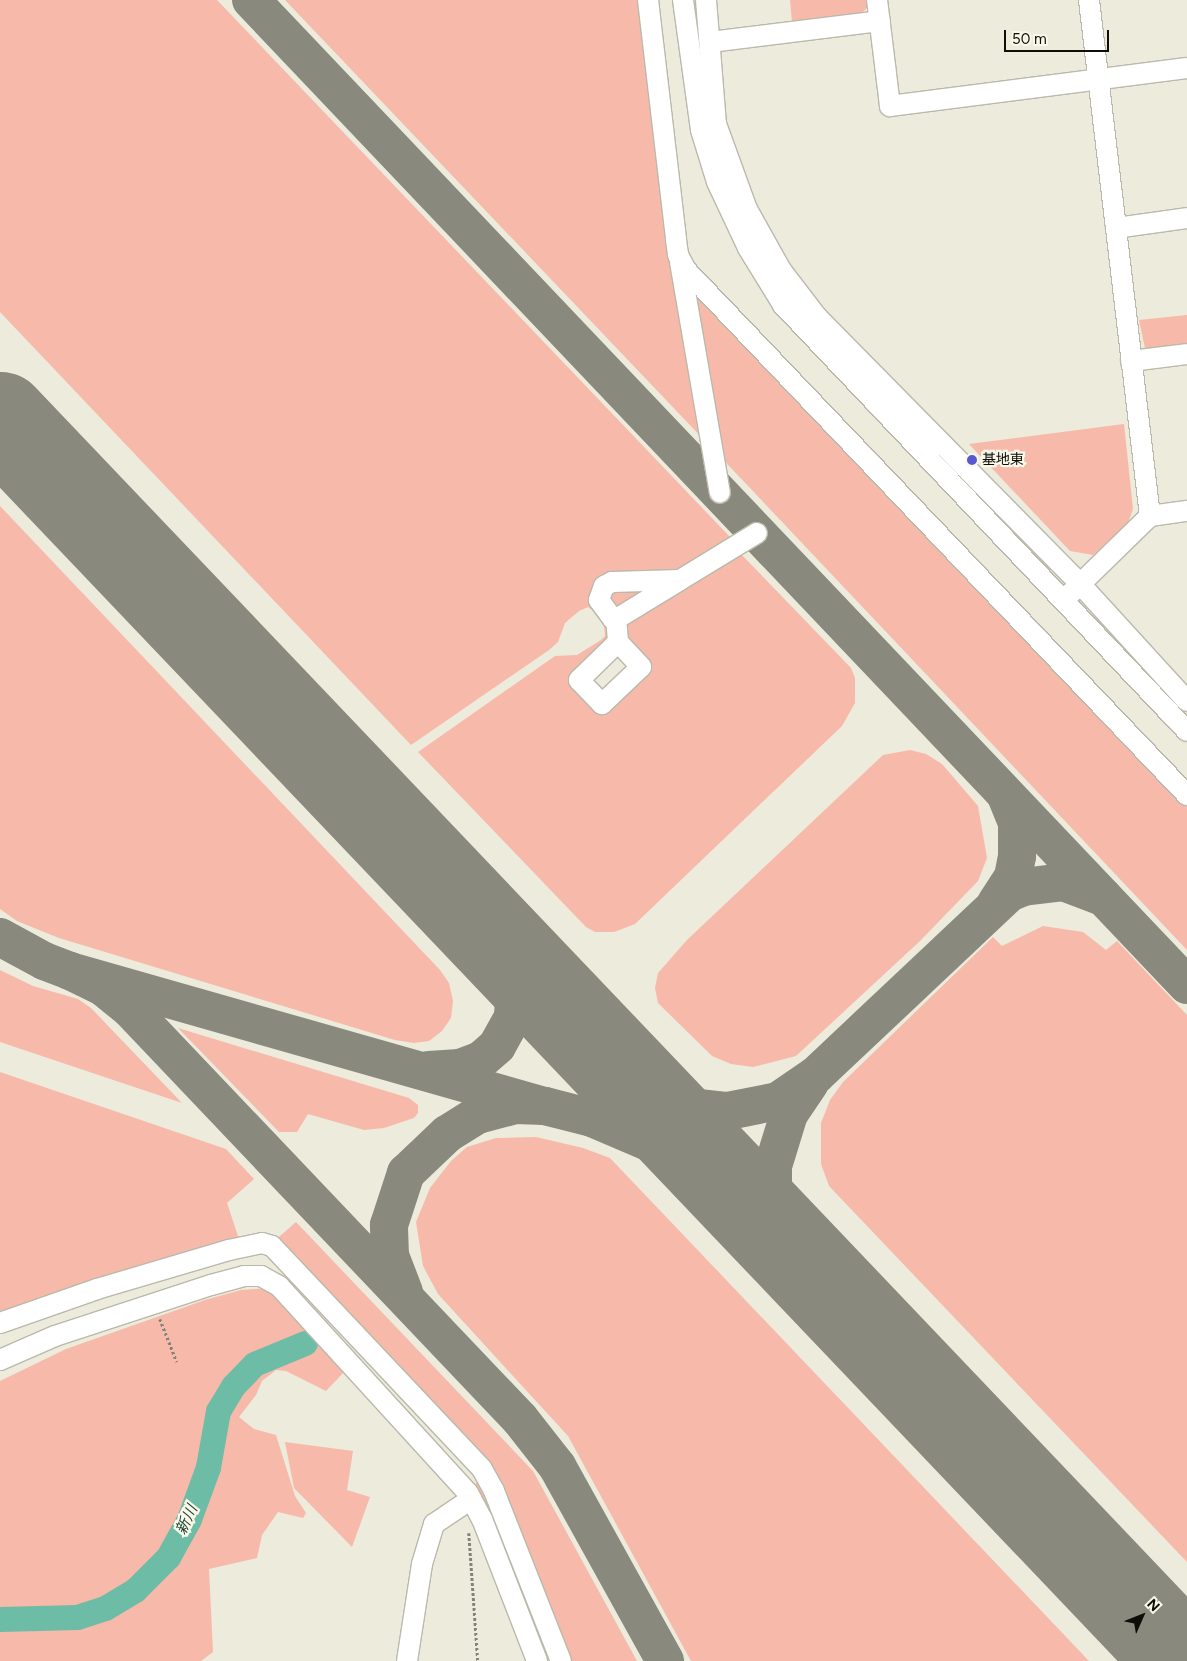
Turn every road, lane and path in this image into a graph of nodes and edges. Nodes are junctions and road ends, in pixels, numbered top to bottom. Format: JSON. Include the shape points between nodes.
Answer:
{"nodes":[{"id":1,"x":648,"y":0,"type":"edge"},
{"id":2,"x":683,"y":0,"type":"edge"},
{"id":3,"x":706,"y":0,"type":"edge"},
{"id":4,"x":877,"y":0,"type":"edge"},
{"id":5,"x":1089,"y":0,"type":"edge"},
{"id":6,"x":880,"y":21,"type":"junction"},
{"id":7,"x":710,"y":42,"type":"junction"},
{"id":8,"x":1187,"y":68,"type":"edge"},
{"id":9,"x":1098,"y":78,"type":"junction"},
{"id":10,"x":1187,"y":218,"type":"edge"},
{"id":11,"x":1116,"y":228,"type":"junction"},
{"id":12,"x":678,"y":255,"type":"junction"},
{"id":13,"x":1187,"y":354,"type":"edge"},
{"id":14,"x":1131,"y":361,"type":"junction"},
{"id":15,"x":720,"y":493,"type":"dead end"},
{"id":16,"x":1187,"y":511,"type":"edge"},
{"id":17,"x":1150,"y":516,"type":"junction"},
{"id":18,"x":757,"y":532,"type":"dead end"},
{"id":19,"x":680,"y":580,"type":"junction"},
{"id":20,"x":1080,"y":585,"type":"junction"},
{"id":21,"x":1063,"y":600,"type":"junction"},
{"id":22,"x":616,"y":618,"type":"junction"},
{"id":23,"x":618,"y":642,"type":"dead end"},
{"id":24,"x":1187,"y":702,"type":"edge"},
{"id":25,"x":1187,"y":731,"type":"edge"},
{"id":26,"x":1187,"y":795,"type":"edge"},
{"id":27,"x":156,"y":1303,"type":"junction"},
{"id":28,"x":0,"y":1323,"type":"edge"},
{"id":29,"x":0,"y":1360,"type":"edge"},
{"id":30,"x":177,"y":1362,"type":"dead end"},
{"id":31,"x":467,"y":1502,"type":"junction"},
{"id":32,"x":407,"y":1661,"type":"edge"},
{"id":33,"x":478,"y":1661,"type":"edge"},
{"id":34,"x":537,"y":1661,"type":"edge"},
{"id":35,"x":561,"y":1661,"type":"edge"}],
"edges":[{"from":1,"to":12,"type":"street"},
{"from":2,"to":21,"type":"street","via":[[701,130],[717,182],[748,248],[783,305]]},
{"from":3,"to":7,"type":"street"},
{"from":4,"to":6,"type":"street"},
{"from":5,"to":9,"type":"street"},
{"from":6,"to":7,"type":"street"},
{"from":6,"to":9,"type":"street","via":[[890,106]]},
{"from":7,"to":20,"type":"street","via":[[716,124],[747,209],[780,270],[817,317]]},
{"from":8,"to":9,"type":"street"},
{"from":9,"to":11,"type":"street"},
{"from":10,"to":11,"type":"street"},
{"from":11,"to":14,"type":"street"},
{"from":12,"to":15,"type":"street"},
{"from":12,"to":26,"type":"street","via":[[699,284]]},
{"from":13,"to":14,"type":"street"},
{"from":14,"to":17,"type":"street"},
{"from":16,"to":17,"type":"street"},
{"from":17,"to":20,"type":"street"},
{"from":18,"to":19,"type":"street"},
{"from":19,"to":22,"type":"street"},
{"from":19,"to":22,"type":"street","via":[[623,579],[604,586],[599,600],[604,611]]},
{"from":20,"to":21,"type":"street"},
{"from":20,"to":24,"type":"street"},
{"from":21,"to":25,"type":"street"},
{"from":22,"to":23,"type":"street"},
{"from":27,"to":29,"type":"street","via":[[55,1336]]},
{"from":27,"to":30,"type":"path","via":[[166,1340]]},
{"from":27,"to":31,"type":"street","via":[[244,1276],[261,1276],[279,1286]]},
{"from":28,"to":35,"type":"street","via":[[97,1289],[229,1250],[262,1243],[272,1246],[482,1470],[494,1491]]},
{"from":31,"to":32,"type":"street","via":[[434,1524],[422,1564]]},
{"from":31,"to":33,"type":"path"},
{"from":31,"to":34,"type":"street"}]}
